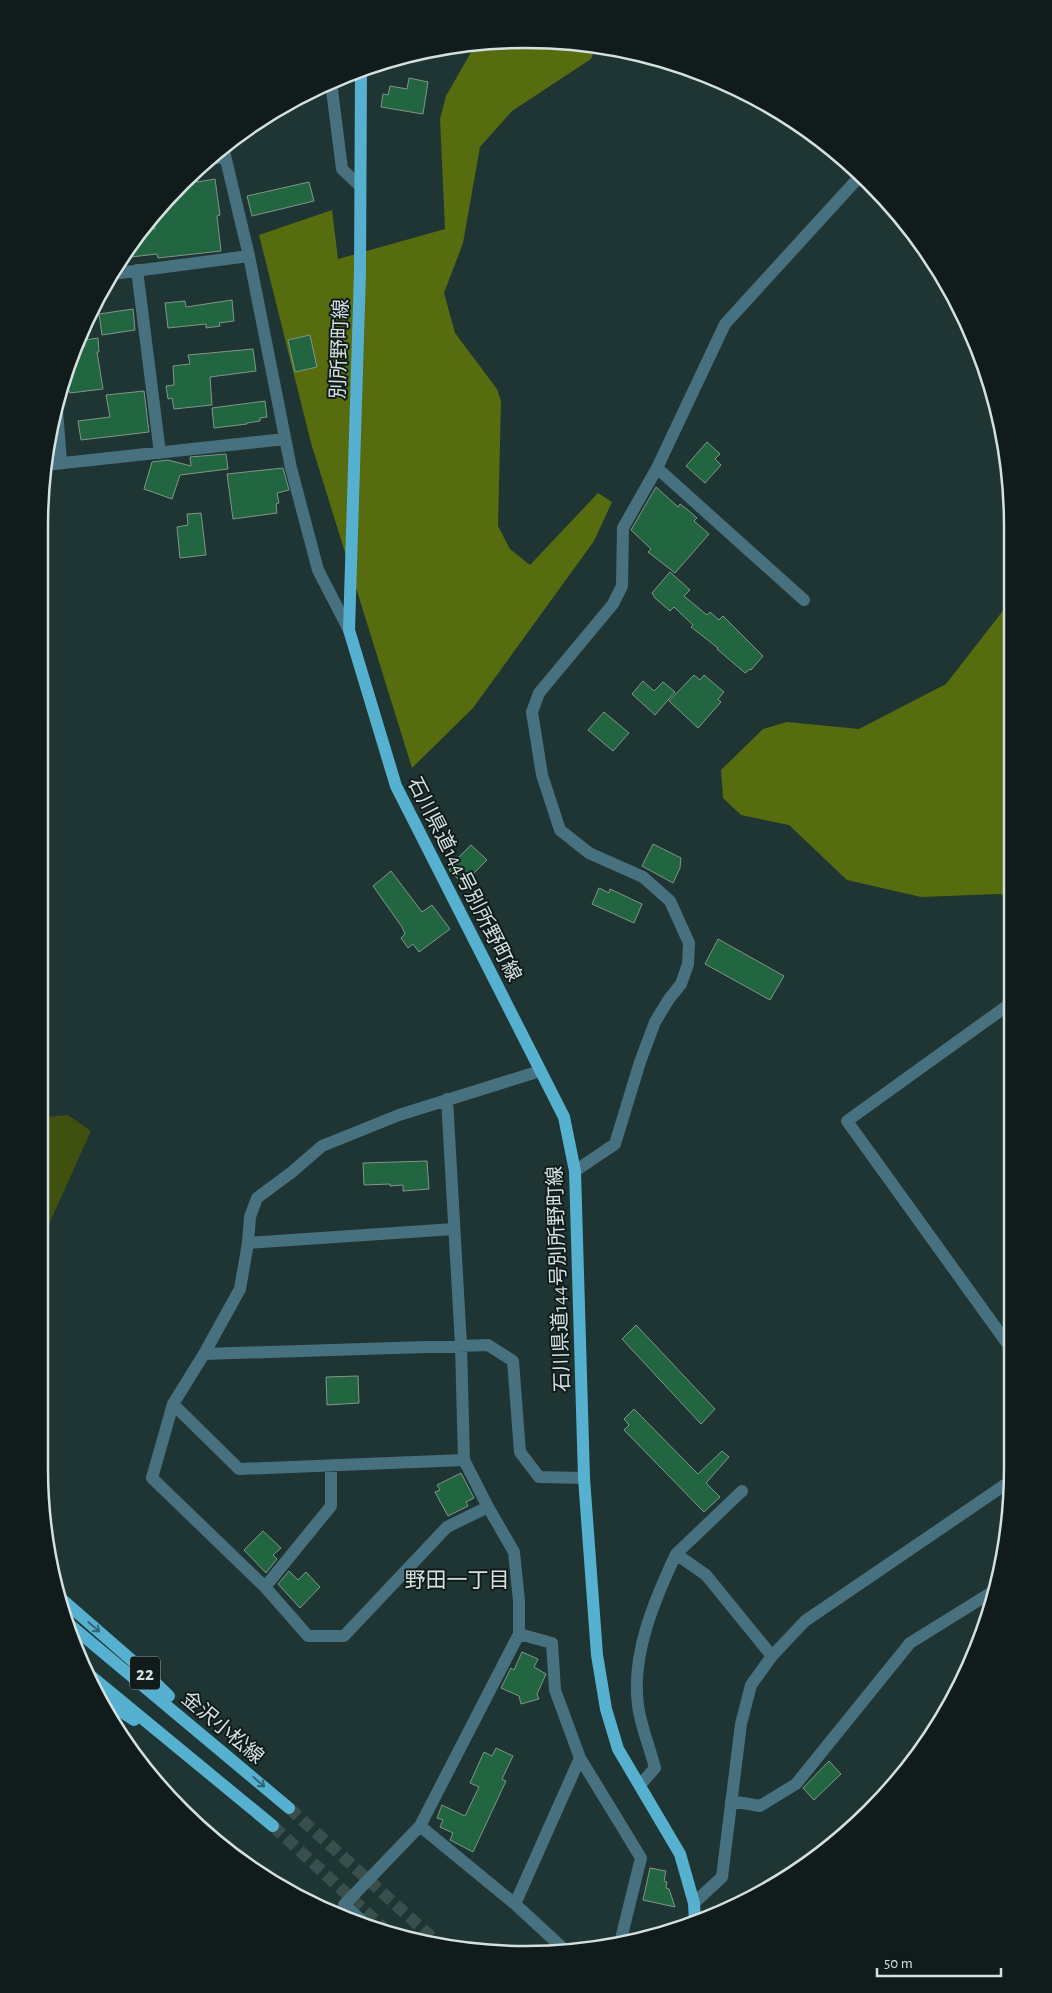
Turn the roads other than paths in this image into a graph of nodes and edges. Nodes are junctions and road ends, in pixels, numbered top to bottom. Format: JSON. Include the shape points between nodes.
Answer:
{"nodes":[{"id":1,"x":361,"y":77,"type":"edge"},
{"id":2,"x":332,"y":89,"type":"edge"},
{"id":3,"x":225,"y":155,"type":"edge"},
{"id":4,"x":856,"y":180,"type":"edge"},
{"id":5,"x":360,"y":186,"type":"junction"},
{"id":6,"x":249,"y":256,"type":"junction"},
{"id":7,"x":137,"y":270,"type":"junction"},
{"id":8,"x":121,"y":273,"type":"edge"},
{"id":9,"x":58,"y":427,"type":"edge"},
{"id":10,"x":285,"y":439,"type":"junction"},
{"id":11,"x":160,"y":453,"type":"junction"},
{"id":12,"x":61,"y":462,"type":"junction"},
{"id":13,"x":52,"y":464,"type":"edge"},
{"id":14,"x":657,"y":468,"type":"junction"},
{"id":15,"x":804,"y":600,"type":"dead end"},
{"id":16,"x":349,"y":630,"type":"junction"},
{"id":17,"x":1004,"y":1008,"type":"edge"},
{"id":18,"x":540,"y":1071,"type":"junction"},
{"id":19,"x":447,"y":1099,"type":"junction"},
{"id":20,"x":576,"y":1171,"type":"junction"},
{"id":21,"x":454,"y":1229,"type":"junction"},
{"id":22,"x":248,"y":1244,"type":"junction"},
{"id":23,"x":1004,"y":1339,"type":"edge"},
{"id":24,"x":461,"y":1345,"type":"junction"},
{"id":25,"x":204,"y":1354,"type":"junction"},
{"id":26,"x":172,"y":1404,"type":"junction"},
{"id":27,"x":464,"y":1460,"type":"junction"},
{"id":28,"x":331,"y":1466,"type":"junction"},
{"id":29,"x":584,"y":1478,"type":"junction"},
{"id":30,"x":1003,"y":1486,"type":"edge"},
{"id":31,"x":742,"y":1491,"type":"dead end"},
{"id":32,"x":488,"y":1507,"type":"junction"},
{"id":33,"x":676,"y":1554,"type":"junction"},
{"id":34,"x":265,"y":1587,"type":"junction"},
{"id":35,"x":986,"y":1596,"type":"edge"},
{"id":36,"x":68,"y":1605,"type":"edge"},
{"id":37,"x":76,"y":1629,"type":"edge"},
{"id":38,"x":519,"y":1634,"type":"junction"},
{"id":39,"x":772,"y":1656,"type":"junction"},
{"id":40,"x":99,"y":1683,"type":"edge"},
{"id":41,"x":112,"y":1706,"type":"edge"},
{"id":42,"x":229,"y":1756,"type":"junction"},
{"id":43,"x":580,"y":1758,"type":"junction"},
{"id":44,"x":192,"y":1759,"type":"junction"},
{"id":45,"x":640,"y":1785,"type":"junction"},
{"id":46,"x":731,"y":1801,"type":"junction"},
{"id":47,"x":289,"y":1808,"type":"tunnel mouth"},
{"id":48,"x":273,"y":1826,"type":"tunnel mouth"},
{"id":49,"x":420,"y":1826,"type":"junction"},
{"id":50,"x":515,"y":1904,"type":"junction"},
{"id":51,"x":694,"y":1904,"type":"junction"},
{"id":52,"x":344,"y":1905,"type":"junction"},
{"id":53,"x":341,"y":1908,"type":"edge"},
{"id":54,"x":353,"y":1913,"type":"edge"},
{"id":55,"x":695,"y":1914,"type":"edge"},
{"id":56,"x":622,"y":1935,"type":"edge"},
{"id":57,"x":558,"y":1944,"type":"edge"}],
"edges":[{"from":1,"to":5,"type":"main road","name":"別所野町線"},
{"from":2,"to":5,"type":"street","via":[[342,169]]},
{"from":3,"to":6,"type":"street"},
{"from":4,"to":14,"type":"street","via":[[725,324]]},
{"from":5,"to":16,"type":"main road","name":"別所野町線"},
{"from":6,"to":7,"type":"street"},
{"from":6,"to":10,"type":"street"},
{"from":7,"to":8,"type":"street"},
{"from":7,"to":11,"type":"street"},
{"from":9,"to":12,"type":"street"},
{"from":10,"to":11,"type":"street"},
{"from":10,"to":16,"type":"street","via":[[318,570]]},
{"from":11,"to":12,"type":"street"},
{"from":12,"to":13,"type":"street"},
{"from":14,"to":15,"type":"street"},
{"from":14,"to":20,"type":"street","via":[[623,528],[622,586],[613,604],[539,692],[532,712],[542,775],[560,830],[590,853],[643,877],[670,901],[689,943],[688,964],[681,984],[655,1022],[616,1144]]},
{"from":16,"to":18,"type":"main road","name":"石川県道144号別所野町線","via":[[396,786]]},
{"from":17,"to":23,"type":"street","via":[[847,1121]]},
{"from":18,"to":19,"type":"street"},
{"from":18,"to":20,"type":"main road","name":"石川県道144号別所野町線","via":[[564,1117]]},
{"from":19,"to":21,"type":"street"},
{"from":19,"to":22,"type":"street","via":[[322,1146],[257,1198],[250,1217]]},
{"from":20,"to":29,"type":"main road","name":"石川県道144号別所野町線"},
{"from":21,"to":22,"type":"street"},
{"from":21,"to":24,"type":"street"},
{"from":22,"to":25,"type":"street","via":[[240,1289]]},
{"from":24,"to":25,"type":"street"},
{"from":24,"to":27,"type":"street"},
{"from":24,"to":29,"type":"street","via":[[488,1345],[513,1361],[520,1452],[539,1477]]},
{"from":25,"to":26,"type":"street"},
{"from":26,"to":28,"type":"street","via":[[239,1469]]},
{"from":26,"to":34,"type":"street","via":[[152,1478]]},
{"from":27,"to":28,"type":"street"},
{"from":27,"to":32,"type":"street"},
{"from":28,"to":34,"type":"street","via":[[330,1506]]},
{"from":29,"to":45,"type":"main road","name":"石川県道144号別所野町線","via":[[597,1655],[606,1709],[618,1749]]},
{"from":30,"to":39,"type":"street","via":[[805,1621]]},
{"from":31,"to":33,"type":"street"},
{"from":32,"to":34,"type":"street","via":[[448,1526],[344,1636],[308,1636]]},
{"from":32,"to":38,"type":"street","via":[[514,1552]]},
{"from":33,"to":39,"type":"street","via":[[706,1575]]},
{"from":33,"to":45,"type":"street","via":[[658,1594],[638,1663],[638,1705],[655,1768]]},
{"from":35,"to":46,"type":"street","via":[[910,1643],[796,1784],[760,1806]]},
{"from":36,"to":42,"type":"main road","number":"22","one_way":true,"via":[[135,1663]]},
{"from":37,"to":42,"type":"main road","name":"金沢小松線","number":"22"},
{"from":38,"to":43,"type":"street","via":[[552,1643],[555,1690]]},
{"from":38,"to":49,"type":"street"},
{"from":39,"to":46,"type":"street","via":[[751,1685],[740,1724]]},
{"from":40,"to":44,"type":"main road","number":"22"},
{"from":41,"to":44,"type":"main road","number":"22"},
{"from":42,"to":47,"type":"main road","name":"金沢小松線","number":"22","one_way":true},
{"from":43,"to":50,"type":"street"},
{"from":43,"to":56,"type":"street","via":[[641,1858]]},
{"from":44,"to":48,"type":"main road","number":"22"},
{"from":45,"to":51,"type":"main road","name":"石川県道144号別所野町線","via":[[680,1854]]},
{"from":46,"to":51,"type":"street","via":[[722,1877]]},
{"from":49,"to":50,"type":"street"},
{"from":49,"to":52,"type":"street"},
{"from":50,"to":57,"type":"street"},
{"from":51,"to":55,"type":"main road","name":"石川県道144号別所野町線"},
{"from":52,"to":53,"type":"street"},
{"from":52,"to":54,"type":"street"}]}
